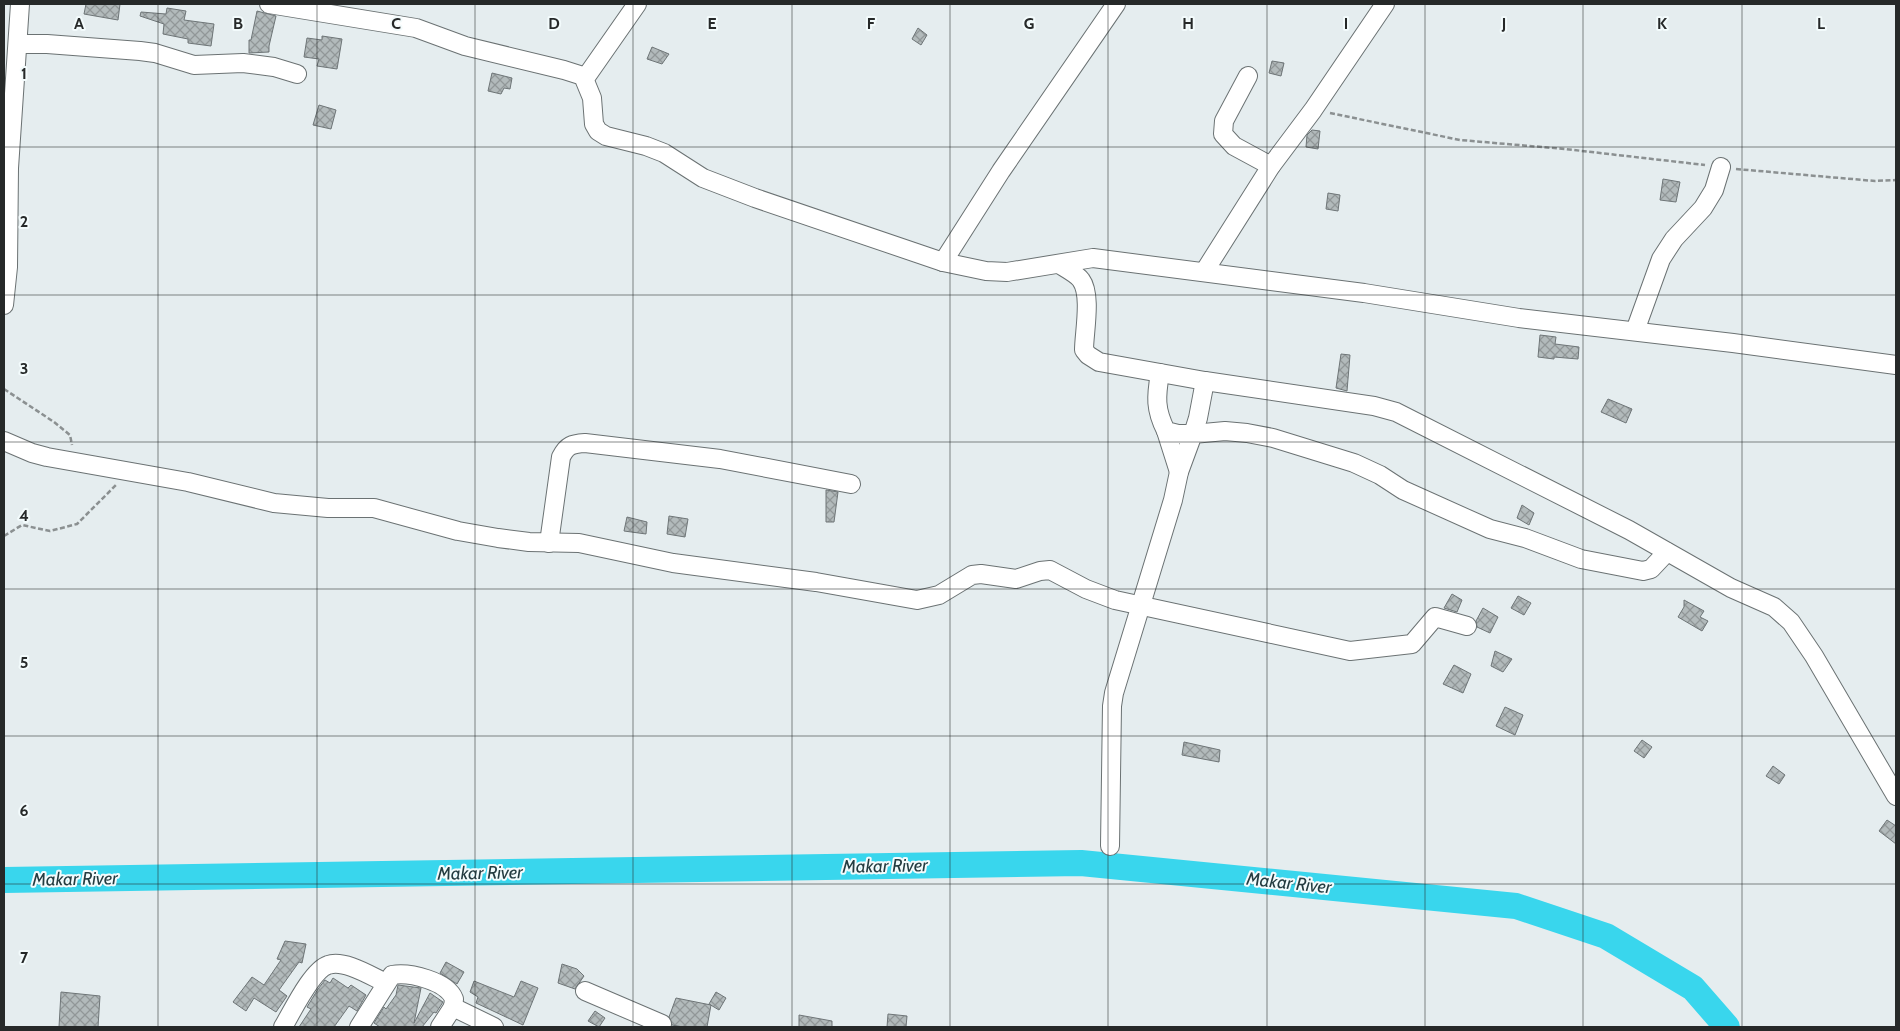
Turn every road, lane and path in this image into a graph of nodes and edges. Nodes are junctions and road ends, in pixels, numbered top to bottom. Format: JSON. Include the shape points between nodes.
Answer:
{"nodes":[{"id":1,"x":20,"y":4,"type":"edge"},
{"id":2,"x":269,"y":4,"type":"edge"},
{"id":3,"x":637,"y":4,"type":"edge"},
{"id":4,"x":1116,"y":4,"type":"edge"},
{"id":5,"x":1385,"y":4,"type":"edge"},
{"id":6,"x":18,"y":44,"type":"junction"},
{"id":7,"x":297,"y":74,"type":"dead end"},
{"id":8,"x":1248,"y":76,"type":"dead end"},
{"id":9,"x":586,"y":77,"type":"junction"},
{"id":10,"x":1313,"y":110,"type":"junction"},
{"id":11,"x":1271,"y":166,"type":"junction"},
{"id":12,"x":1721,"y":167,"type":"junction"},
{"id":13,"x":1896,"y":180,"type":"edge"},
{"id":14,"x":1093,"y":258,"type":"junction"},
{"id":15,"x":942,"y":262,"type":"junction"},
{"id":16,"x":1059,"y":264,"type":"junction"},
{"id":17,"x":1204,"y":272,"type":"junction"},
{"id":18,"x":1081,"y":280,"type":"junction"},
{"id":19,"x":4,"y":305,"type":"edge"},
{"id":20,"x":1635,"y":331,"type":"junction"},
{"id":21,"x":1896,"y":365,"type":"edge"},
{"id":22,"x":1160,"y":374,"type":"junction"},
{"id":23,"x":1205,"y":381,"type":"junction"},
{"id":24,"x":4,"y":389,"type":"edge"},
{"id":25,"x":1166,"y":431,"type":"junction"},
{"id":26,"x":1193,"y":434,"type":"junction"},
{"id":27,"x":4,"y":441,"type":"edge"},
{"id":28,"x":76,"y":462,"type":"junction"},
{"id":29,"x":1179,"y":472,"type":"junction"},
{"id":30,"x":142,"y":473,"type":"junction"},
{"id":31,"x":851,"y":484,"type":"dead end"},
{"id":32,"x":4,"y":536,"type":"edge"},
{"id":33,"x":549,"y":543,"type":"junction"},
{"id":34,"x":1667,"y":552,"type":"junction"},
{"id":35,"x":1140,"y":606,"type":"junction"},
{"id":36,"x":1467,"y":626,"type":"dead end"},
{"id":37,"x":1896,"y":796,"type":"edge"},
{"id":38,"x":1110,"y":846,"type":"dead end"},
{"id":39,"x":386,"y":983,"type":"junction"},
{"id":40,"x":585,"y":991,"type":"dead end"},
{"id":41,"x":453,"y":1006,"type":"junction"},
{"id":42,"x":664,"y":1026,"type":"edge"},
{"id":43,"x":283,"y":1027,"type":"edge"},
{"id":44,"x":359,"y":1027,"type":"edge"},
{"id":45,"x":440,"y":1027,"type":"edge"},
{"id":46,"x":494,"y":1027,"type":"edge"}],
"edges":[{"from":1,"to":6,"type":"street"},
{"from":2,"to":9,"type":"street","via":[[416,28],[465,46]]},
{"from":3,"to":9,"type":"street"},
{"from":4,"to":15,"type":"street"},
{"from":5,"to":10,"type":"street"},
{"from":6,"to":7,"type":"street","via":[[140,51],[194,65],[243,63]]},
{"from":6,"to":19,"type":"street"},
{"from":8,"to":11,"type":"street","via":[[1224,121],[1224,134],[1234,146]]},
{"from":9,"to":15,"type":"street","via":[[594,124],[606,136],[646,146],[703,178],[755,198]]},
{"from":10,"to":11,"type":"street"},
{"from":10,"to":12,"type":"path","via":[[1460,140]]},
{"from":11,"to":17,"type":"street"},
{"from":12,"to":13,"type":"path","via":[[1875,181]]},
{"from":12,"to":20,"type":"street","via":[[1714,190],[1703,208],[1674,239],[1661,259]]},
{"from":14,"to":16,"type":"street"},
{"from":14,"to":17,"type":"street"},
{"from":14,"to":18,"type":"street"},
{"from":15,"to":16,"type":"street","via":[[1007,272]]},
{"from":16,"to":18,"type":"street"},
{"from":17,"to":20,"type":"street","via":[[1519,318]]},
{"from":18,"to":22,"type":"street","via":[[1086,296],[1084,350],[1088,355],[1100,362]]},
{"from":20,"to":21,"type":"street"},
{"from":22,"to":23,"type":"street"},
{"from":22,"to":25,"type":"street","via":[[1156,406]]},
{"from":23,"to":26,"type":"street"},
{"from":23,"to":34,"type":"street","via":[[1396,412]]},
{"from":24,"to":28,"type":"path","via":[[70,435]]},
{"from":25,"to":26,"type":"street"},
{"from":25,"to":29,"type":"street"},
{"from":26,"to":29,"type":"street"},
{"from":26,"to":34,"type":"street","via":[[1247,433],[1354,463],[1403,490],[1490,529],[1581,559],[1643,571],[1651,570]]},
{"from":27,"to":28,"type":"street","via":[[32,453]]},
{"from":28,"to":30,"type":"street"},
{"from":29,"to":35,"type":"street"},
{"from":30,"to":32,"type":"path","via":[[128,476],[114,486],[77,524],[50,531],[22,525]]},
{"from":30,"to":33,"type":"street","via":[[274,503],[374,508],[458,531]]},
{"from":31,"to":33,"type":"street","via":[[720,460],[572,444],[561,457]]},
{"from":33,"to":35,"type":"street","via":[[579,543],[673,563],[816,582],[917,600],[939,595],[972,575],[1016,579],[1050,570],[1086,589]]},
{"from":34,"to":37,"type":"street","via":[[1731,588],[1774,606],[1791,622]]},
{"from":35,"to":36,"type":"street","via":[[1350,651],[1412,644],[1435,617]]},
{"from":35,"to":38,"type":"street","via":[[1112,706]]},
{"from":39,"to":41,"type":"street","via":[[392,975],[417,976],[447,988],[454,999]]},
{"from":39,"to":43,"type":"street","via":[[352,967],[327,965],[316,973]]},
{"from":39,"to":44,"type":"street"},
{"from":40,"to":42,"type":"street"},
{"from":41,"to":45,"type":"street"},
{"from":41,"to":46,"type":"street"}]}
